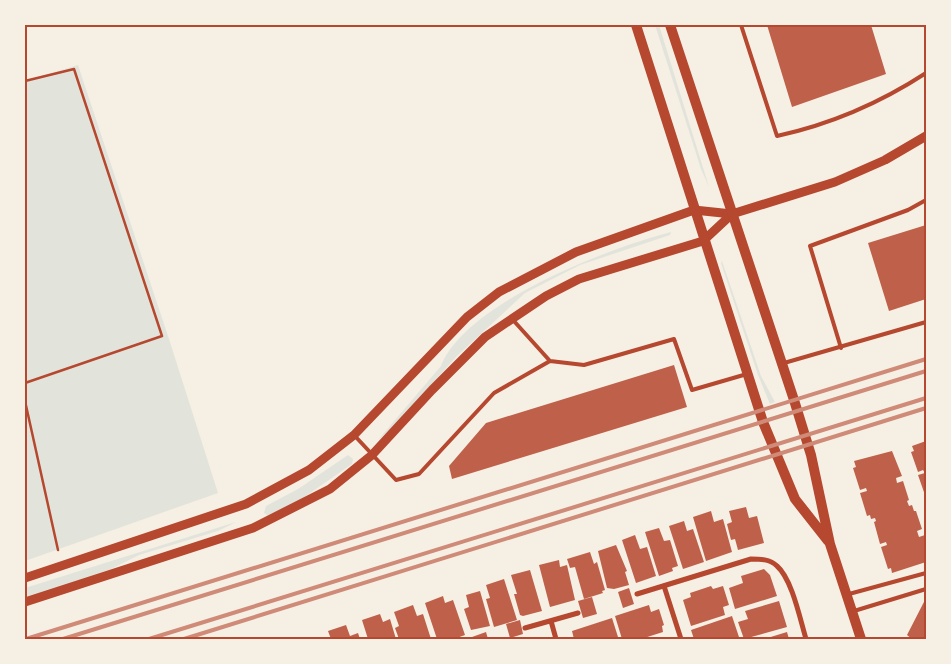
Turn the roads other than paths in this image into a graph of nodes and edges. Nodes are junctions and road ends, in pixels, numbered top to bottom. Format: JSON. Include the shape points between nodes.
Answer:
{"nodes":[{"id":1,"x":636,"y":25,"type":"edge"},
{"id":2,"x":670,"y":25,"type":"edge"},
{"id":3,"x":741,"y":25,"type":"edge"},
{"id":4,"x":926,"y":72,"type":"edge"},
{"id":5,"x":925,"y":139,"type":"edge"},
{"id":6,"x":926,"y":200,"type":"edge"},
{"id":7,"x":694,"y":210,"type":"junction"},
{"id":8,"x":732,"y":214,"type":"junction"},
{"id":9,"x":704,"y":240,"type":"junction"},
{"id":10,"x":512,"y":319,"type":"junction"},
{"id":11,"x":926,"y":322,"type":"edge"},
{"id":12,"x":841,"y":348,"type":"junction"},
{"id":13,"x":550,"y":361,"type":"junction"},
{"id":14,"x":782,"y":364,"type":"junction"},
{"id":15,"x":746,"y":374,"type":"junction"},
{"id":16,"x":354,"y":435,"type":"junction"},
{"id":17,"x":372,"y":455,"type":"junction"},
{"id":18,"x":830,"y":544,"type":"junction"},
{"id":19,"x":926,"y":573,"type":"edge"},
{"id":20,"x":25,"y":578,"type":"edge"},
{"id":21,"x":664,"y":586,"type":"junction"},
{"id":22,"x":926,"y":589,"type":"edge"},
{"id":23,"x":637,"y":594,"type":"dead end"},
{"id":24,"x":846,"y":595,"type":"junction"},
{"id":25,"x":25,"y":602,"type":"edge"},
{"id":26,"x":578,"y":612,"type":"dead end"},
{"id":27,"x":852,"y":612,"type":"junction"},
{"id":28,"x":551,"y":621,"type":"junction"},
{"id":29,"x":525,"y":628,"type":"dead end"},
{"id":30,"x":556,"y":639,"type":"edge"},
{"id":31,"x":681,"y":639,"type":"edge"},
{"id":32,"x":806,"y":639,"type":"edge"},
{"id":33,"x":861,"y":639,"type":"edge"}],
"edges":[{"from":1,"to":7,"type":"main road"},
{"from":2,"to":8,"type":"main road"},
{"from":3,"to":4,"type":"lane","via":[[777,136],[811,129],[865,108],[894,94]]},
{"from":5,"to":8,"type":"street","via":[[835,182]]},
{"from":6,"to":12,"type":"lane","via":[[908,210],[810,246]]},
{"from":7,"to":8,"type":"street"},
{"from":7,"to":9,"type":"main road"},
{"from":7,"to":16,"type":"street","via":[[576,252],[499,292],[467,317]]},
{"from":8,"to":9,"type":"street"},
{"from":8,"to":14,"type":"main road"},
{"from":9,"to":10,"type":"street","via":[[579,279]]},
{"from":9,"to":15,"type":"main road"},
{"from":10,"to":13,"type":"lane"},
{"from":10,"to":17,"type":"street","via":[[485,337]]},
{"from":11,"to":12,"type":"lane"},
{"from":12,"to":14,"type":"lane"},
{"from":13,"to":15,"type":"lane","via":[[584,365],[674,339],[692,390]]},
{"from":13,"to":17,"type":"lane","via":[[494,393],[419,474],[396,480]]},
{"from":14,"to":18,"type":"main road","via":[[811,455]]},
{"from":15,"to":18,"type":"main road","via":[[768,436],[796,499]]},
{"from":16,"to":17,"type":"lane"},
{"from":16,"to":20,"type":"street","via":[[309,470],[246,504]]},
{"from":17,"to":25,"type":"street","via":[[330,489],[253,528]]},
{"from":18,"to":24,"type":"main road"},
{"from":19,"to":24,"type":"lane"},
{"from":21,"to":23,"type":"street"},
{"from":21,"to":31,"type":"street"},
{"from":21,"to":32,"type":"street","via":[[751,558],[764,559],[777,566],[789,584]]},
{"from":22,"to":27,"type":"lane"},
{"from":24,"to":27,"type":"main road"},
{"from":26,"to":28,"type":"street"},
{"from":27,"to":33,"type":"main road"},
{"from":28,"to":29,"type":"street"},
{"from":28,"to":30,"type":"street"}]}
